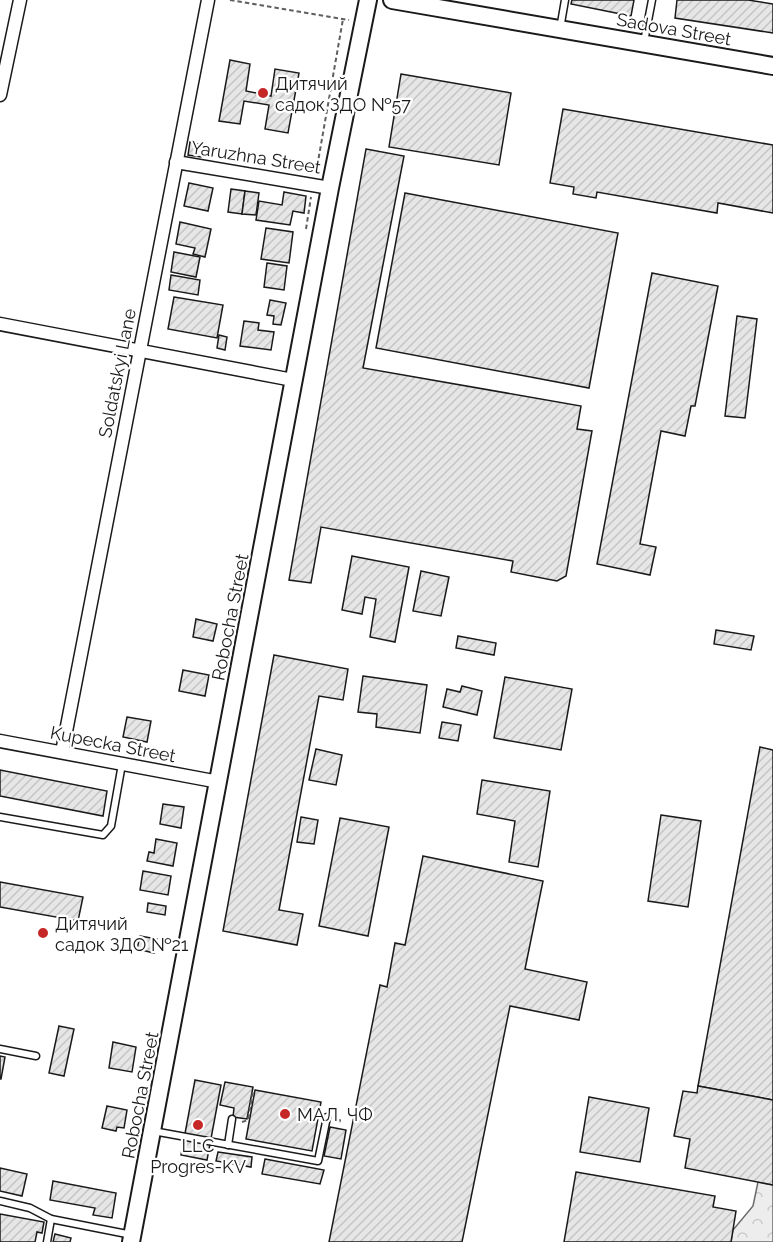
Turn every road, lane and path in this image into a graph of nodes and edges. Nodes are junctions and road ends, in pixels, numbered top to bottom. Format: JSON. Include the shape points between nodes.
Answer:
{"nodes":[{"id":1,"x":20,"y":0,"type":"edge"},
{"id":2,"x":208,"y":0,"type":"edge"},
{"id":3,"x":230,"y":0,"type":"edge"},
{"id":4,"x":368,"y":0,"type":"edge"},
{"id":5,"x":392,"y":0,"type":"edge"},
{"id":6,"x":565,"y":0,"type":"edge"},
{"id":7,"x":652,"y":0,"type":"edge"},
{"id":8,"x":344,"y":20,"type":"junction"},
{"id":9,"x":363,"y":23,"type":"junction"},
{"id":10,"x":560,"y":29,"type":"junction"},
{"id":11,"x":644,"y":42,"type":"junction"},
{"id":12,"x":773,"y":66,"type":"edge"},
{"id":13,"x":0,"y":95,"type":"edge"},
{"id":14,"x":176,"y":162,"type":"junction"},
{"id":15,"x":322,"y":186,"type":"junction"},
{"id":16,"x":0,"y":324,"type":"edge"},
{"id":17,"x":140,"y":350,"type":"junction"},
{"id":18,"x":293,"y":380,"type":"junction"},
{"id":19,"x":0,"y":741,"type":"edge"},
{"id":20,"x":62,"y":752,"type":"junction"},
{"id":21,"x":122,"y":763,"type":"junction"},
{"id":22,"x":219,"y":782,"type":"junction"},
{"id":23,"x":0,"y":817,"type":"edge"},
{"id":24,"x":0,"y":1049,"type":"edge"},
{"id":25,"x":36,"y":1056,"type":"dead end"},
{"id":26,"x":253,"y":1090,"type":"dead end"},
{"id":27,"x":327,"y":1117,"type":"dead end"},
{"id":28,"x":231,"y":1122,"type":"joint"},
{"id":29,"x":153,"y":1131,"type":"junction"},
{"id":30,"x":228,"y":1145,"type":"junction"},
{"id":31,"x":0,"y":1201,"type":"edge"},
{"id":32,"x":51,"y":1220,"type":"junction"},
{"id":33,"x":132,"y":1238,"type":"edge"},
{"id":34,"x":47,"y":1242,"type":"edge"}],
"edges":[{"from":1,"to":13,"type":"street"},
{"from":2,"to":14,"type":"street","name":"Soldatskyi Lane"},
{"from":3,"to":8,"type":"path"},
{"from":4,"to":9,"type":"street","name":"Robocha Street"},
{"from":5,"to":10,"type":"street","name":"Sadova Street"},
{"from":6,"to":10,"type":"lane"},
{"from":7,"to":11,"type":"lane"},
{"from":8,"to":9,"type":"path"},
{"from":8,"to":15,"type":"path"},
{"from":9,"to":15,"type":"street","name":"Robocha Street"},
{"from":10,"to":11,"type":"street","name":"Sadova Street"},
{"from":11,"to":12,"type":"street","name":"Sadova Street"},
{"from":14,"to":15,"type":"street","name":"Yaruzhna Street"},
{"from":14,"to":17,"type":"street","name":"Soldatskyi Lane"},
{"from":15,"to":18,"type":"street","name":"Robocha Street"},
{"from":16,"to":17,"type":"street"},
{"from":17,"to":18,"type":"street"},
{"from":17,"to":20,"type":"street","name":"Soldatskyi Lane"},
{"from":18,"to":22,"type":"street","name":"Robocha Street"},
{"from":19,"to":20,"type":"street","name":"Kupecka Street"},
{"from":20,"to":21,"type":"street","name":"Kupecka Street"},
{"from":21,"to":22,"type":"street","name":"Kupecka Street"},
{"from":21,"to":23,"type":"lane","via":[[111,826],[103,835]]},
{"from":22,"to":29,"type":"street","name":"Robocha Street"},
{"from":24,"to":25,"type":"lane"},
{"from":26,"to":28,"type":"path","via":[[248,1120]]},
{"from":27,"to":30,"type":"lane","via":[[318,1161]]},
{"from":28,"to":30,"type":"lane"},
{"from":29,"to":30,"type":"lane"},
{"from":29,"to":33,"type":"street","name":"Robocha Street"},
{"from":31,"to":32,"type":"lane","via":[[30,1208]]},
{"from":32,"to":33,"type":"lane"},
{"from":32,"to":34,"type":"lane"}]}
